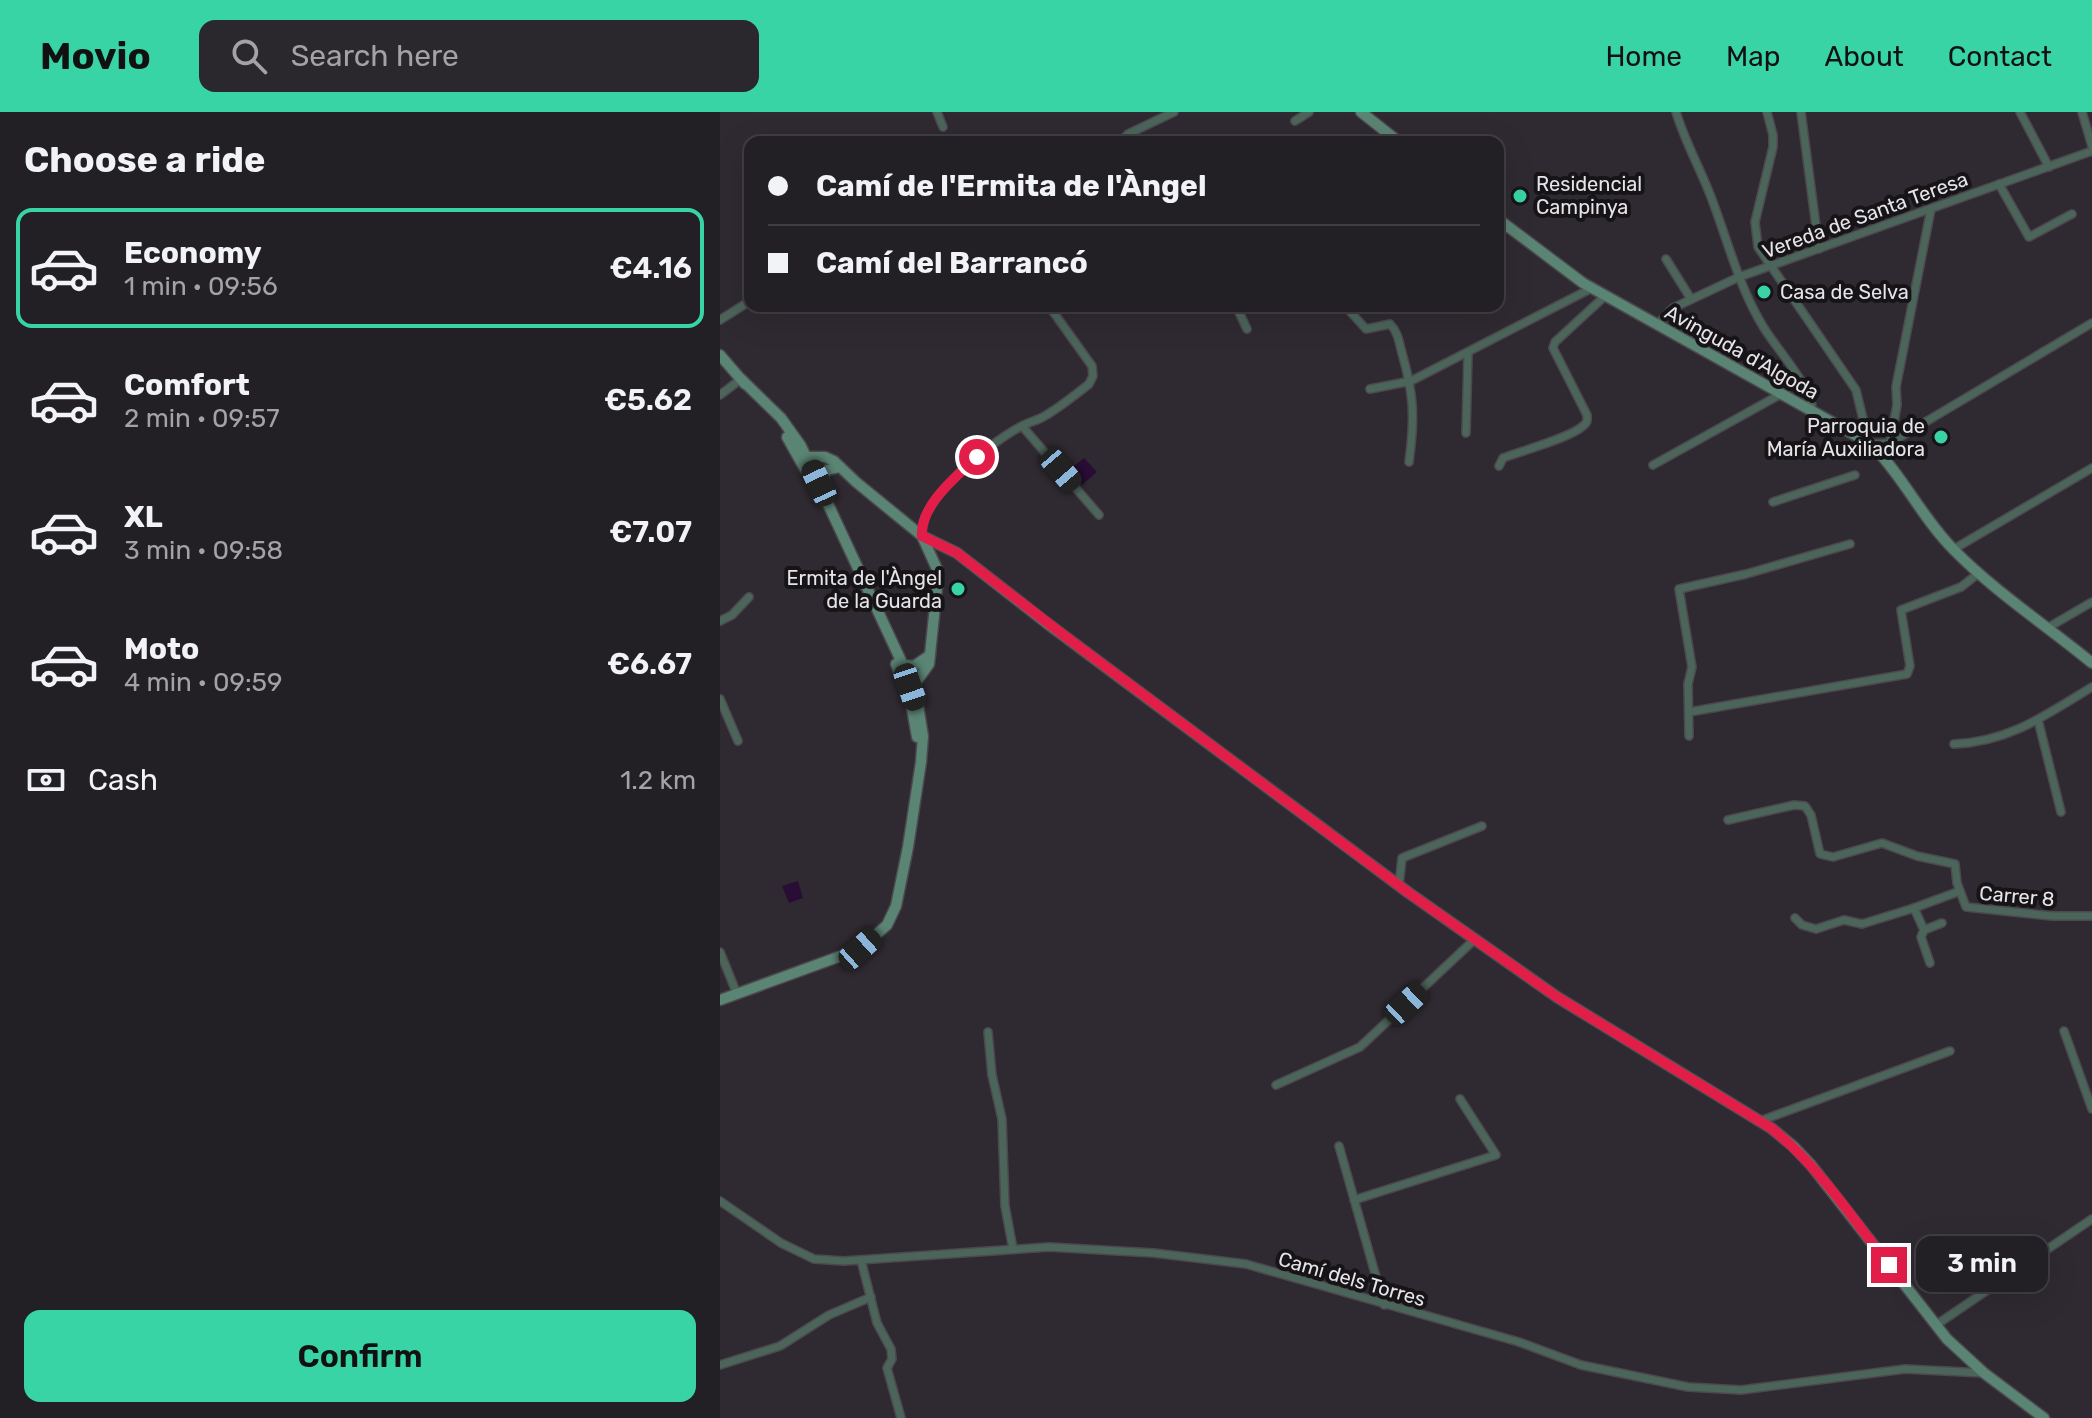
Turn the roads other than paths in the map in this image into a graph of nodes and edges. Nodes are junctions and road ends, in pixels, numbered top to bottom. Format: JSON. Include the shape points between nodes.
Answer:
{"nodes":[{"id":1,"x":937,"y":112,"type":"edge"},
{"id":2,"x":1174,"y":112,"type":"edge"},
{"id":3,"x":1309,"y":112,"type":"edge"},
{"id":4,"x":1361,"y":112,"type":"edge"},
{"id":5,"x":1676,"y":112,"type":"edge"},
{"id":6,"x":1767,"y":112,"type":"edge"},
{"id":7,"x":1801,"y":112,"type":"edge"},
{"id":8,"x":2020,"y":112,"type":"edge"},
{"id":9,"x":2082,"y":112,"type":"edge"},
{"id":10,"x":1295,"y":121,"type":"dead end"},
{"id":11,"x":943,"y":127,"type":"dead end"},
{"id":12,"x":1133,"y":132,"type":"junction"},
{"id":13,"x":1128,"y":136,"type":"edge"},
{"id":14,"x":1136,"y":136,"type":"edge"},
{"id":15,"x":1391,"y":136,"type":"edge"},
{"id":16,"x":2092,"y":149,"type":"edge"},
{"id":17,"x":2049,"y":167,"type":"junction"},
{"id":18,"x":1999,"y":184,"type":"junction"},
{"id":19,"x":1931,"y":209,"type":"junction"},
{"id":20,"x":2072,"y":214,"type":"dead end"},
{"id":21,"x":1504,"y":223,"type":"edge"},
{"id":22,"x":1819,"y":249,"type":"junction"},
{"id":23,"x":1666,"y":259,"type":"dead end"},
{"id":24,"x":1770,"y":266,"type":"junction"},
{"id":25,"x":1739,"y":277,"type":"junction"},
{"id":26,"x":1592,"y":288,"type":"junction"},
{"id":27,"x":1605,"y":296,"type":"junction"},
{"id":28,"x":1691,"y":299,"type":"junction"},
{"id":29,"x":744,"y":305,"type":"edge"},
{"id":30,"x":1053,"y":312,"type":"edge"},
{"id":31,"x":1239,"y":312,"type":"edge"},
{"id":32,"x":1350,"y":312,"type":"edge"},
{"id":33,"x":720,"y":320,"type":"edge"},
{"id":34,"x":2092,"y":323,"type":"edge"},
{"id":35,"x":1657,"y":325,"type":"junction"},
{"id":36,"x":1247,"y":329,"type":"dead end"},
{"id":37,"x":1468,"y":354,"type":"junction"},
{"id":38,"x":720,"y":355,"type":"edge"},
{"id":39,"x":741,"y":379,"type":"junction"},
{"id":40,"x":1411,"y":381,"type":"junction"},
{"id":41,"x":1370,"y":389,"type":"dead end"},
{"id":42,"x":1781,"y":394,"type":"junction"},
{"id":43,"x":720,"y":395,"type":"edge"},
{"id":44,"x":1812,"y":411,"type":"junction"},
{"id":45,"x":1022,"y":426,"type":"junction"},
{"id":46,"x":1466,"y":433,"type":"dead end"},
{"id":47,"x":1859,"y":437,"type":"junction"},
{"id":48,"x":788,"y":439,"type":"junction"},
{"id":49,"x":1890,"y":443,"type":"junction"},
{"id":50,"x":1871,"y":444,"type":"junction"},
{"id":51,"x":1887,"y":460,"type":"junction"},
{"id":52,"x":812,"y":462,"type":"junction"},
{"id":53,"x":1409,"y":462,"type":"dead end"},
{"id":54,"x":1653,"y":465,"type":"dead end"},
{"id":55,"x":1499,"y":466,"type":"dead end"},
{"id":56,"x":836,"y":467,"type":"junction"},
{"id":57,"x":2092,"y":468,"type":"edge"},
{"id":58,"x":1855,"y":475,"type":"dead end"},
{"id":59,"x":819,"y":483,"type":"junction"},
{"id":60,"x":1773,"y":502,"type":"dead end"},
{"id":61,"x":1099,"y":515,"type":"dead end"},
{"id":62,"x":922,"y":536,"type":"junction"},
{"id":63,"x":837,"y":537,"type":"junction"},
{"id":64,"x":1850,"y":544,"type":"dead end"},
{"id":65,"x":1954,"y":549,"type":"junction"},
{"id":66,"x":1979,"y":573,"type":"junction"},
{"id":67,"x":749,"y":597,"type":"dead end"},
{"id":68,"x":2092,"y":602,"type":"edge"},
{"id":69,"x":720,"y":621,"type":"edge"},
{"id":70,"x":2049,"y":627,"type":"junction"},
{"id":71,"x":891,"y":652,"type":"junction"},
{"id":72,"x":930,"y":655,"type":"junction"},
{"id":73,"x":2092,"y":663,"type":"edge"},
{"id":74,"x":910,"y":673,"type":"junction"},
{"id":75,"x":2092,"y":687,"type":"edge"},
{"id":76,"x":720,"y":699,"type":"edge"},
{"id":77,"x":1689,"y":712,"type":"junction"},
{"id":78,"x":2038,"y":720,"type":"junction"},
{"id":79,"x":1689,"y":736,"type":"dead end"},
{"id":80,"x":917,"y":738,"type":"junction"},
{"id":81,"x":738,"y":741,"type":"dead end"},
{"id":82,"x":1954,"y":744,"type":"dead end"},
{"id":83,"x":917,"y":777,"type":"junction"},
{"id":84,"x":2061,"y":812,"type":"dead end"},
{"id":85,"x":1728,"y":820,"type":"dead end"},
{"id":86,"x":1482,"y":826,"type":"dead end"},
{"id":87,"x":1399,"y":885,"type":"junction"},
{"id":88,"x":1960,"y":891,"type":"junction"},
{"id":89,"x":1914,"y":908,"type":"junction"},
{"id":90,"x":2092,"y":916,"type":"edge"},
{"id":91,"x":1795,"y":918,"type":"dead end"},
{"id":92,"x":1942,"y":923,"type":"dead end"},
{"id":93,"x":1924,"y":930,"type":"junction"},
{"id":94,"x":1475,"y":939,"type":"junction"},
{"id":95,"x":720,"y":952,"type":"edge"},
{"id":96,"x":1930,"y":963,"type":"dead end"},
{"id":97,"x":737,"y":994,"type":"junction"},
{"id":98,"x":720,"y":1000,"type":"edge"},
{"id":99,"x":2064,"y":1031,"type":"dead end"},
{"id":100,"x":988,"y":1032,"type":"dead end"},
{"id":101,"x":1950,"y":1051,"type":"dead end"},
{"id":102,"x":1276,"y":1085,"type":"dead end"},
{"id":103,"x":1460,"y":1099,"type":"dead end"},
{"id":104,"x":2092,"y":1109,"type":"edge"},
{"id":105,"x":1760,"y":1121,"type":"junction"},
{"id":106,"x":1339,"y":1146,"type":"dead end"},
{"id":107,"x":1354,"y":1200,"type":"junction"},
{"id":108,"x":720,"y":1201,"type":"edge"},
{"id":109,"x":2092,"y":1219,"type":"edge"},
{"id":110,"x":1013,"y":1249,"type":"junction"},
{"id":111,"x":861,"y":1260,"type":"junction"},
{"id":112,"x":871,"y":1297,"type":"junction"},
{"id":113,"x":1384,"y":1305,"type":"junction"},
{"id":114,"x":1936,"y":1325,"type":"junction"},
{"id":115,"x":720,"y":1365,"type":"edge"},
{"id":116,"x":1984,"y":1373,"type":"junction"},
{"id":117,"x":901,"y":1418,"type":"edge"},
{"id":118,"x":2044,"y":1418,"type":"edge"}],
"edges":[{"from":1,"to":11,"type":"street"},
{"from":2,"to":12,"type":"street"},
{"from":3,"to":10,"type":"street"},
{"from":4,"to":15,"type":"street"},
{"from":5,"to":25,"type":"street"},
{"from":6,"to":24,"type":"street","via":[[1773,147],[1755,222],[1758,247]]},
{"from":7,"to":22,"type":"street"},
{"from":8,"to":17,"type":"street"},
{"from":9,"to":16,"type":"street"},
{"from":12,"to":13,"type":"street"},
{"from":12,"to":14,"type":"street"},
{"from":16,"to":17,"type":"street","name":"Vereda de Santa Teresa"},
{"from":17,"to":18,"type":"street","name":"Vereda de Santa Teresa"},
{"from":18,"to":19,"type":"street","name":"Vereda de Santa Teresa"},
{"from":18,"to":20,"type":"street","via":[[2029,237]]},
{"from":19,"to":22,"type":"street","name":"Vereda de Santa Teresa"},
{"from":19,"to":49,"type":"street"},
{"from":21,"to":26,"type":"street","name":"Avinguda d'Algoda"},
{"from":22,"to":24,"type":"street","name":"Vereda de Santa Teresa"},
{"from":23,"to":28,"type":"street"},
{"from":24,"to":25,"type":"street","name":"Vereda de Santa Teresa"},
{"from":24,"to":47,"type":"street","via":[[1856,390],[1863,419]]},
{"from":25,"to":28,"type":"street","name":"Vereda de Santa Teresa"},
{"from":25,"to":44,"type":"street","via":[[1762,324],[1810,394]]},
{"from":26,"to":27,"type":"street","name":"Avinguda d'Algoda"},
{"from":26,"to":37,"type":"street"},
{"from":27,"to":35,"type":"street","name":"Avinguda d'Algoda"},
{"from":27,"to":55,"type":"street","via":[[1553,348],[1587,420],[1571,433],[1503,458]]},
{"from":28,"to":35,"type":"street","name":"Vereda de Santa Teresa"},
{"from":29,"to":33,"type":"street"},
{"from":30,"to":45,"type":"street","via":[[1092,366],[1093,376],[1053,410]]},
{"from":31,"to":36,"type":"street"},
{"from":32,"to":40,"type":"street","via":[[1366,329],[1394,327]]},
{"from":34,"to":49,"type":"street"},
{"from":35,"to":42,"type":"street","name":"Avinguda d'Algoda"},
{"from":37,"to":40,"type":"street"},
{"from":37,"to":46,"type":"street"},
{"from":38,"to":39,"type":"street"},
{"from":39,"to":43,"type":"street"},
{"from":39,"to":48,"type":"street"},
{"from":39,"to":52,"type":"street","via":[[781,418]]},
{"from":40,"to":41,"type":"street"},
{"from":40,"to":53,"type":"street"},
{"from":42,"to":44,"type":"street","name":"Avinguda d'Algoda"},
{"from":42,"to":54,"type":"street"},
{"from":44,"to":47,"type":"street","name":"Avinguda d'Algoda"},
{"from":45,"to":61,"type":"street"},
{"from":45,"to":62,"type":"street","via":[[954,478],[925,515]]},
{"from":47,"to":50,"type":"street","name":"Avinguda d'Algoda"},
{"from":48,"to":52,"type":"street","via":[[805,462]]},
{"from":48,"to":63,"type":"street"},
{"from":49,"to":50,"type":"street"},
{"from":49,"to":51,"type":"street"},
{"from":50,"to":51,"type":"street","name":"Avinguda d'Algoda"},
{"from":51,"to":65,"type":"street","name":"Avinguda d'Algoda"},
{"from":52,"to":56,"type":"street","via":[[825,457]]},
{"from":52,"to":59,"type":"street"},
{"from":52,"to":63,"type":"street","via":[[811,473]]},
{"from":56,"to":59,"type":"street"},
{"from":56,"to":62,"type":"street"},
{"from":57,"to":65,"type":"street"},
{"from":58,"to":60,"type":"street"},
{"from":59,"to":74,"type":"street"},
{"from":62,"to":72,"type":"street","via":[[937,569]]},
{"from":62,"to":87,"type":"street","via":[[975,566]]},
{"from":63,"to":71,"type":"street"},
{"from":64,"to":77,"type":"street","via":[[1679,589],[1692,667]]},
{"from":65,"to":66,"type":"street","name":"Avinguda d'Algoda"},
{"from":66,"to":70,"type":"street","name":"Avinguda d'Algoda"},
{"from":66,"to":77,"type":"street","via":[[1961,587],[1901,610],[1907,674]]},
{"from":67,"to":69,"type":"street"},
{"from":68,"to":70,"type":"street"},
{"from":70,"to":73,"type":"street","name":"Avinguda d'Algoda"},
{"from":71,"to":74,"type":"street"},
{"from":71,"to":80,"type":"street","via":[[911,703]]},
{"from":72,"to":74,"type":"street"},
{"from":72,"to":74,"type":"street","via":[[922,677]]},
{"from":74,"to":80,"type":"street"},
{"from":74,"to":83,"type":"street","via":[[923,736]]},
{"from":75,"to":78,"type":"street"},
{"from":76,"to":81,"type":"street"},
{"from":77,"to":79,"type":"street"},
{"from":78,"to":82,"type":"street","via":[[1999,738]]},
{"from":78,"to":84,"type":"street"},
{"from":80,"to":83,"type":"street"},
{"from":83,"to":97,"type":"street","via":[[905,862],[887,925],[860,949]]},
{"from":85,"to":88,"type":"street","name":"Carrer 8","via":[[1805,806],[1824,857],[1882,843],[1955,864]]},
{"from":86,"to":87,"type":"street","via":[[1402,858]]},
{"from":87,"to":94,"type":"street"},
{"from":88,"to":89,"type":"street"},
{"from":88,"to":90,"type":"street","name":"Carrer 8","via":[[1966,907]]},
{"from":89,"to":91,"type":"street","via":[[1862,924],[1844,920],[1816,929]]},
{"from":89,"to":93,"type":"street"},
{"from":92,"to":93,"type":"street"},
{"from":93,"to":96,"type":"street","via":[[1921,937]]},
{"from":94,"to":102,"type":"street","via":[[1360,1047]]},
{"from":94,"to":105,"type":"street","via":[[1557,997]]},
{"from":95,"to":97,"type":"street"},
{"from":97,"to":98,"type":"street"},
{"from":99,"to":104,"type":"street"},
{"from":100,"to":110,"type":"street"},
{"from":101,"to":105,"type":"street"},
{"from":103,"to":107,"type":"street","via":[[1496,1155]]},
{"from":105,"to":114,"type":"street","via":[[1811,1165]]},
{"from":106,"to":107,"type":"street"},
{"from":107,"to":113,"type":"street"},
{"from":108,"to":111,"type":"street","name":"Camí dels Torres","via":[[814,1259]]},
{"from":109,"to":114,"type":"street"},
{"from":110,"to":111,"type":"street","name":"Camí dels Torres"},
{"from":110,"to":113,"type":"street","name":"Camí dels Torres","via":[[1154,1253],[1246,1264]]},
{"from":111,"to":112,"type":"street"},
{"from":112,"to":115,"type":"street","via":[[829,1315],[780,1346]]},
{"from":112,"to":117,"type":"street","via":[[891,1349],[887,1368]]},
{"from":113,"to":116,"type":"street","name":"Camí dels Torres","via":[[1581,1365],[1688,1387],[1741,1390],[1905,1369]]},
{"from":114,"to":116,"type":"street"},
{"from":116,"to":118,"type":"street"}]}
